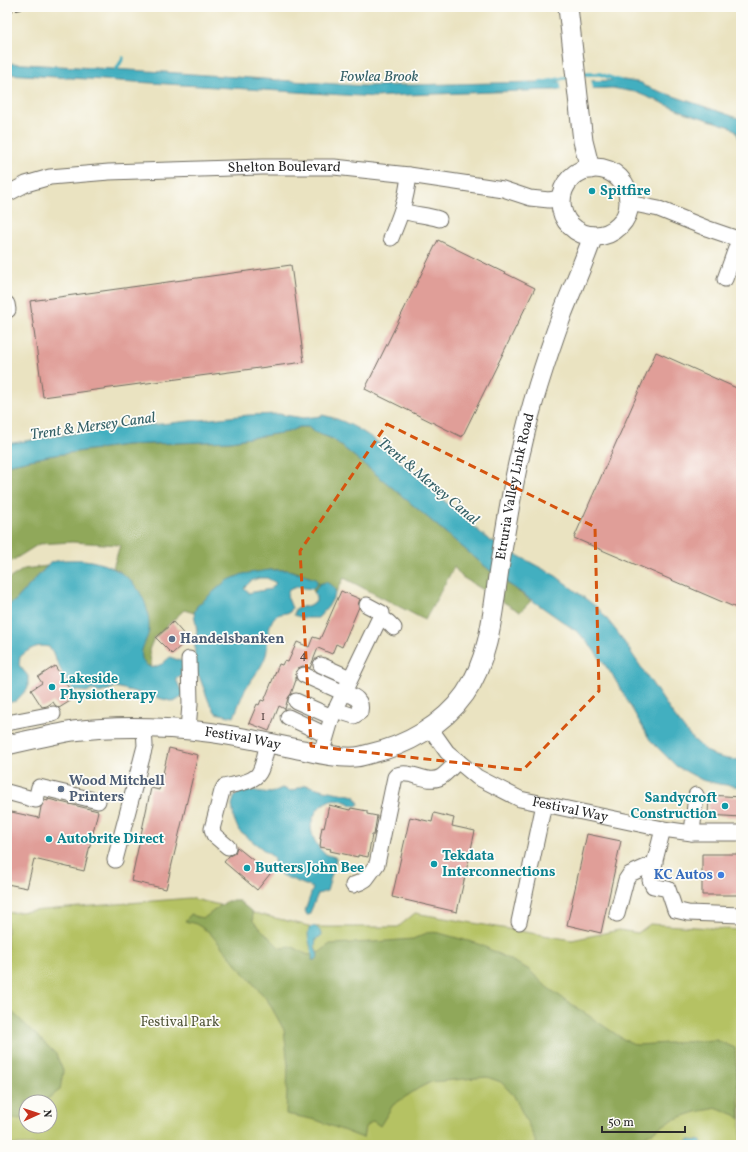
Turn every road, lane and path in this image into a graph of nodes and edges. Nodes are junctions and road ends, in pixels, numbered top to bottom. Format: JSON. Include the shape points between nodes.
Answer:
{"nodes":[{"id":1,"x":568,"y":7,"type":"edge"},
{"id":2,"x":590,"y":168,"type":"junction"},
{"id":3,"x":409,"y":175,"type":"junction"},
{"id":4,"x":7,"y":194,"type":"edge"},
{"id":5,"x":561,"y":198,"type":"junction"},
{"id":6,"x":629,"y":203,"type":"junction"},
{"id":7,"x":402,"y":211,"type":"junction"},
{"id":8,"x":439,"y":219,"type":"dead end"},
{"id":9,"x":593,"y":236,"type":"junction"},
{"id":10,"x":391,"y":238,"type":"dead end"},
{"id":11,"x":740,"y":240,"type":"edge"},
{"id":12,"x":725,"y":280,"type":"dead end"},
{"id":13,"x":367,"y":605,"type":"dead end"},
{"id":14,"x":380,"y":617,"type":"junction"},
{"id":15,"x":394,"y":628,"type":"dead end"},
{"id":16,"x":189,"y":659,"type":"dead end"},
{"id":17,"x":321,"y":665,"type":"dead end"},
{"id":18,"x":304,"y":675,"type":"dead end"},
{"id":19,"x":350,"y":678,"type":"junction"},
{"id":20,"x":344,"y":693,"type":"junction"},
{"id":21,"x":296,"y":701,"type":"dead end"},
{"id":22,"x":53,"y":714,"type":"dead end"},
{"id":23,"x":334,"y":714,"type":"junction"},
{"id":24,"x":30,"y":716,"type":"junction"},
{"id":25,"x":288,"y":717,"type":"dead end"},
{"id":26,"x":7,"y":723,"type":"edge"},
{"id":27,"x":144,"y":728,"type":"junction"},
{"id":28,"x":430,"y":728,"type":"junction"},
{"id":29,"x":188,"y":730,"type":"junction"},
{"id":30,"x":326,"y":735,"type":"junction"},
{"id":31,"x":37,"y":738,"type":"junction"},
{"id":32,"x":268,"y":743,"type":"junction"},
{"id":33,"x":7,"y":745,"type":"edge"},
{"id":34,"x":322,"y":754,"type":"junction"},
{"id":35,"x":458,"y":761,"type":"junction"},
{"id":36,"x":7,"y":792,"type":"edge"},
{"id":37,"x":696,"y":795,"type":"dead end"},
{"id":38,"x":98,"y":801,"type":"dead end"},
{"id":39,"x":544,"y":804,"type":"junction"},
{"id":40,"x":663,"y":829,"type":"junction"},
{"id":41,"x":692,"y":833,"type":"junction"},
{"id":42,"x":741,"y":833,"type":"edge"},
{"id":43,"x":228,"y":847,"type":"dead end"},
{"id":44,"x":115,"y":860,"type":"dead end"},
{"id":45,"x":655,"y":863,"type":"junction"},
{"id":46,"x":353,"y":885,"type":"dead end"},
{"id":47,"x":617,"y":914,"type":"dead end"},
{"id":48,"x":741,"y":915,"type":"edge"},
{"id":49,"x":518,"y":922,"type":"dead end"}],
"edges":[{"from":1,"to":2,"type":"main road","via":[[583,141]]},
{"from":2,"to":5,"type":"main road","via":[[571,178]]},
{"from":2,"to":6,"type":"main road","via":[[600,169],[618,177],[624,184]]},
{"from":3,"to":4,"type":"street","name":"Shelton Boulevard","via":[[326,167],[109,172],[50,177],[26,184]]},
{"from":3,"to":5,"type":"street","name":"Shelton Boulevard","via":[[503,189],[530,198]]},
{"from":3,"to":7,"type":"street"},
{"from":5,"to":9,"type":"main road","via":[[566,220],[583,234]]},
{"from":6,"to":9,"type":"main road","via":[[627,214],[614,230],[604,235]]},
{"from":6,"to":11,"type":"street","via":[[659,209]]},
{"from":7,"to":8,"type":"street"},
{"from":7,"to":10,"type":"street"},
{"from":9,"to":28,"type":"main road","name":"Etruria Valley Link Road","via":[[561,318],[535,396],[506,526],[490,630],[484,652],[465,694]]},
{"from":11,"to":12,"type":"street"},
{"from":13,"to":14,"type":"street","via":[[382,613]]},
{"from":14,"to":15,"type":"street"},
{"from":14,"to":19,"type":"street"},
{"from":16,"to":29,"type":"street"},
{"from":17,"to":19,"type":"street"},
{"from":18,"to":20,"type":"street"},
{"from":19,"to":20,"type":"street"},
{"from":20,"to":23,"type":"street"},
{"from":20,"to":23,"type":"street","via":[[356,697],[361,705],[360,712],[354,716]]},
{"from":21,"to":23,"type":"street"},
{"from":22,"to":24,"type":"street"},
{"from":23,"to":30,"type":"street"},
{"from":24,"to":26,"type":"street"},
{"from":24,"to":31,"type":"street","via":[[36,726]]},
{"from":25,"to":30,"type":"street"},
{"from":27,"to":29,"type":"main road","name":"Festival Way"},
{"from":27,"to":31,"type":"main road","name":"Festival Way","via":[[76,731]]},
{"from":27,"to":44,"type":"street","via":[[145,746]]},
{"from":28,"to":34,"type":"main road","name":"Festival Way","via":[[413,739],[375,753],[356,757]]},
{"from":28,"to":35,"type":"street","name":"Festival Way","via":[[447,752]]},
{"from":29,"to":32,"type":"main road","name":"Festival Way"},
{"from":30,"to":34,"type":"street"},
{"from":31,"to":33,"type":"main road","name":"Festival Way"},
{"from":32,"to":34,"type":"main road","name":"Festival Way"},
{"from":32,"to":43,"type":"street","via":[[257,776],[224,787],[222,791],[212,829],[214,835]]},
{"from":35,"to":39,"type":"street","name":"Festival Way","via":[[477,777],[520,800]]},
{"from":35,"to":46,"type":"street","via":[[443,776],[436,779],[397,774],[376,864],[366,879]]},
{"from":36,"to":38,"type":"street","via":[[36,800],[39,787]]},
{"from":37,"to":41,"type":"street"},
{"from":39,"to":40,"type":"street","name":"Festival Way","via":[[595,808]]},
{"from":39,"to":49,"type":"street"},
{"from":40,"to":41,"type":"street","name":"Festival Way"},
{"from":40,"to":45,"type":"street"},
{"from":41,"to":42,"type":"street","name":"Festival Way"},
{"from":45,"to":47,"type":"street","via":[[630,874]]},
{"from":45,"to":48,"type":"street","via":[[651,884],[668,889],[675,910]]}]}
